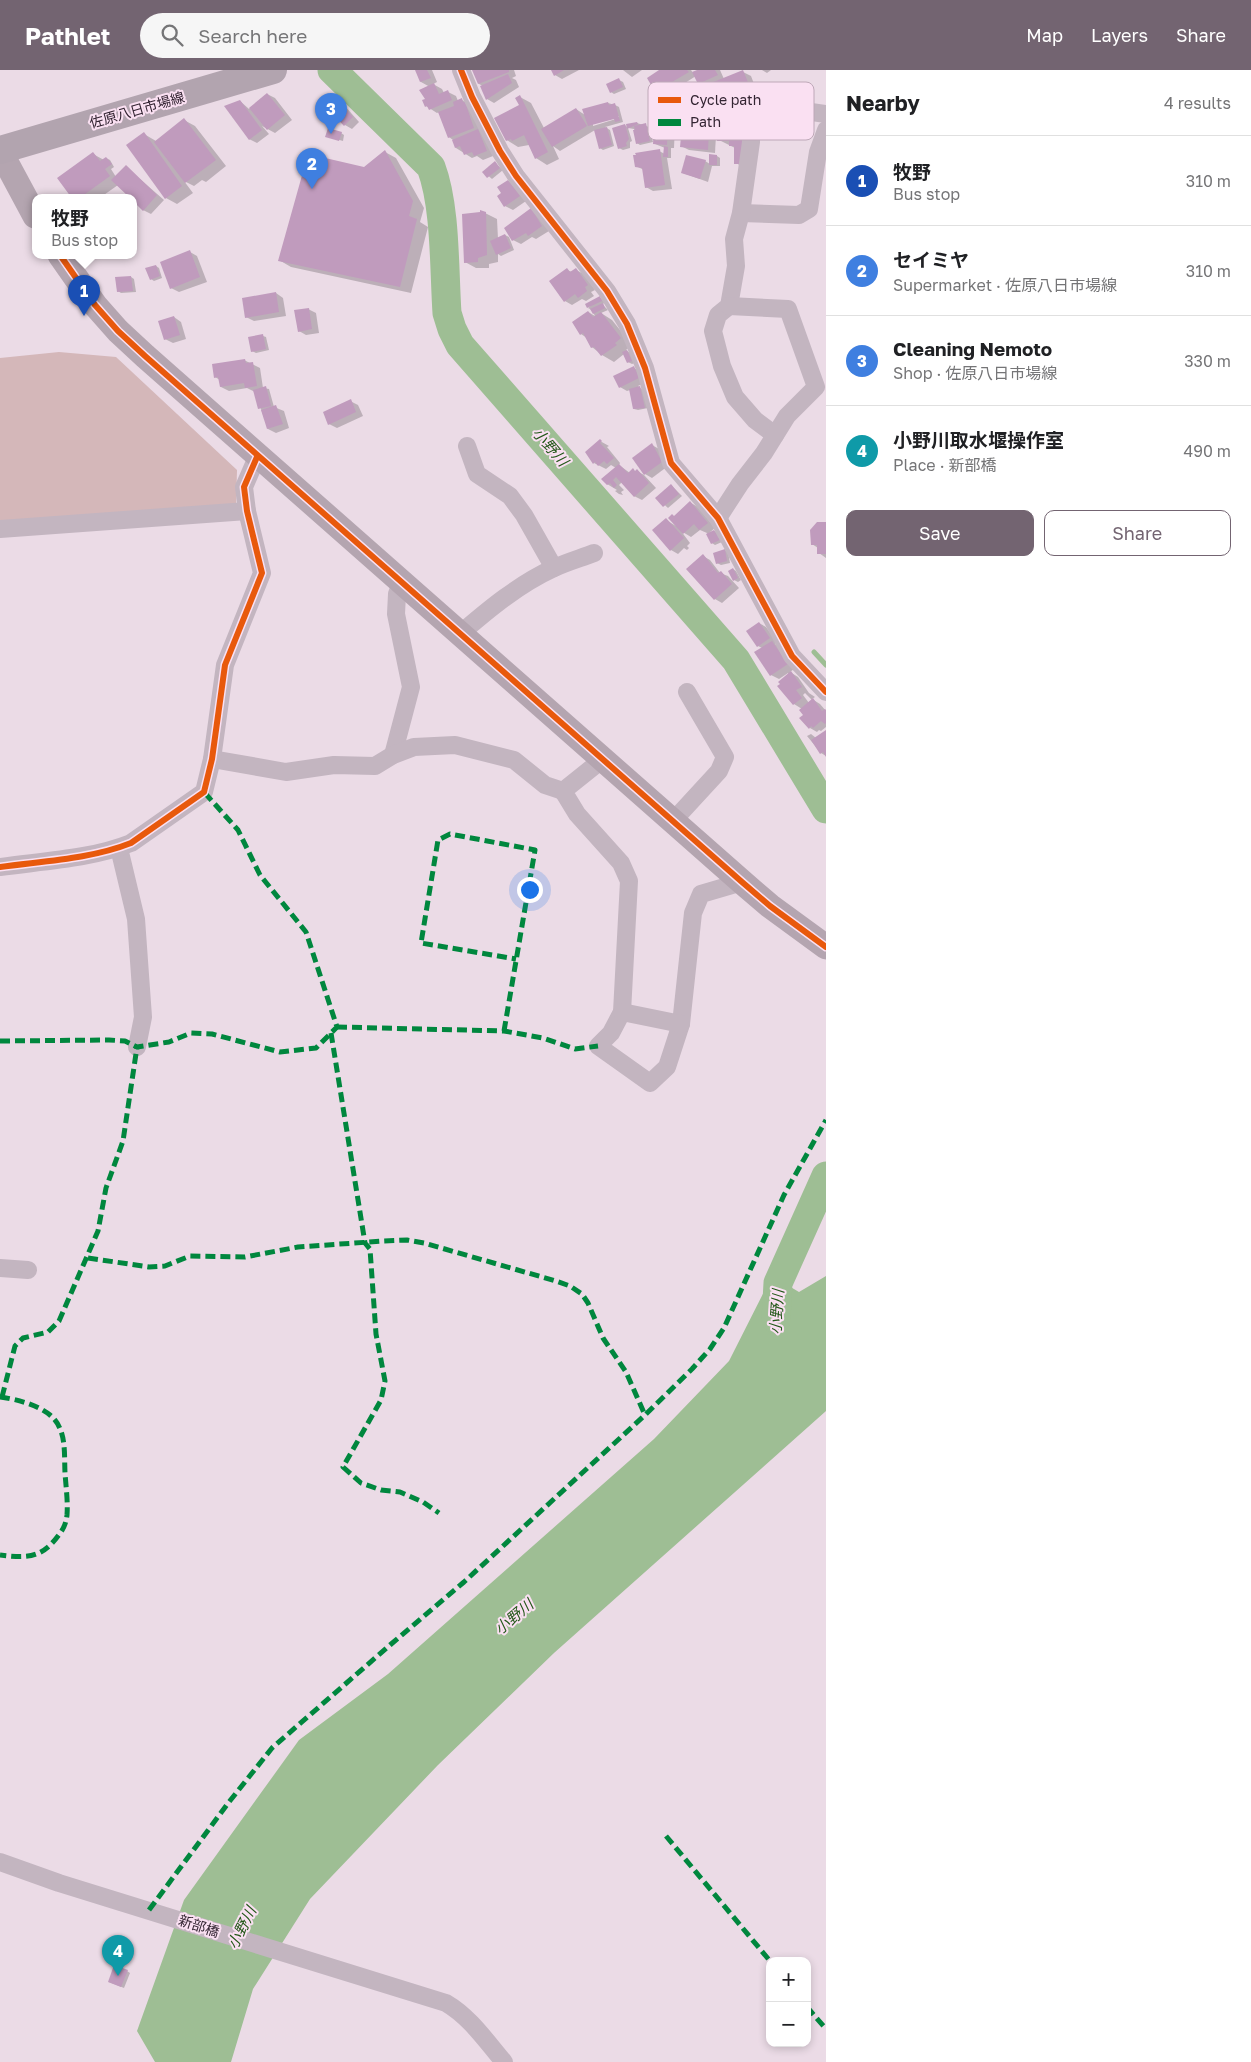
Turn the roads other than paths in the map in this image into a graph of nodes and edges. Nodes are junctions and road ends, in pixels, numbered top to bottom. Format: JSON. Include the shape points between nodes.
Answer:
{"nodes":[{"id":1,"x":274,"y":70,"type":"edge"},
{"id":2,"x":461,"y":70,"type":"edge"},
{"id":3,"x":214,"y":78,"type":"edge"},
{"id":4,"x":826,"y":130,"type":"edge"},
{"id":5,"x":751,"y":140,"type":"edge"},
{"id":6,"x":0,"y":150,"type":"edge"},
{"id":7,"x":32,"y":210,"type":"edge"},
{"id":8,"x":741,"y":213,"type":"junction"},
{"id":9,"x":63,"y":259,"type":"edge"},
{"id":10,"x":729,"y":306,"type":"junction"},
{"id":11,"x":775,"y":435,"type":"junction"},
{"id":12,"x":466,"y":446,"type":"dead end"},
{"id":13,"x":257,"y":457,"type":"junction"},
{"id":14,"x":247,"y":511,"type":"junction"},
{"id":15,"x":718,"y":518,"type":"junction"},
{"id":16,"x":0,"y":529,"type":"edge"},
{"id":17,"x":594,"y":552,"type":"dead end"},
{"id":18,"x":554,"y":568,"type":"junction"},
{"id":19,"x":402,"y":580,"type":"junction"},
{"id":20,"x":460,"y":634,"type":"junction"},
{"id":21,"x":687,"y":692,"type":"dead end"},
{"id":22,"x":826,"y":692,"type":"edge"},
{"id":23,"x":393,"y":755,"type":"junction"},
{"id":24,"x":603,"y":759,"type":"junction"},
{"id":25,"x":212,"y":760,"type":"junction"},
{"id":26,"x":564,"y":790,"type":"junction"},
{"id":27,"x":673,"y":821,"type":"junction"},
{"id":28,"x":118,"y":848,"type":"junction"},
{"id":29,"x":0,"y":867,"type":"edge"},
{"id":30,"x":742,"y":882,"type":"junction"},
{"id":31,"x":826,"y":947,"type":"edge"},
{"id":32,"x":622,"y":1012,"type":"junction"},
{"id":33,"x":681,"y":1024,"type":"junction"},
{"id":34,"x":137,"y":1047,"type":"dead end"},
{"id":35,"x":0,"y":1268,"type":"edge"},
{"id":36,"x":28,"y":1270,"type":"dead end"},
{"id":37,"x":0,"y":1862,"type":"edge"},
{"id":38,"x":504,"y":2062,"type":"edge"}],
"edges":[{"from":1,"to":3,"type":"main road","name":"佐原八日市場線"},
{"from":2,"to":15,"type":"street","via":[[500,151],[516,176],[607,291],[627,324],[645,368],[671,463]]},
{"from":3,"to":6,"type":"main road","name":"佐原八日市場線"},
{"from":4,"to":8,"type":"street","via":[[818,152],[809,209],[799,215]]},
{"from":5,"to":8,"type":"street"},
{"from":6,"to":7,"type":"street"},
{"from":8,"to":10,"type":"street","via":[[734,239],[736,266]]},
{"from":9,"to":13,"type":"street","via":[[118,331]]},
{"from":10,"to":11,"type":"street","via":[[718,315],[713,332],[722,366],[735,397],[755,420]]},
{"from":10,"to":11,"type":"street","via":[[788,309],[816,387],[787,416]]},
{"from":11,"to":15,"type":"street"},
{"from":12,"to":18,"type":"street","via":[[477,474],[510,496]]},
{"from":13,"to":14,"type":"street","via":[[244,487]]},
{"from":13,"to":19,"type":"street"},
{"from":14,"to":16,"type":"street"},
{"from":14,"to":25,"type":"street","via":[[262,573],[225,665]]},
{"from":15,"to":22,"type":"street","via":[[792,656]]},
{"from":17,"to":18,"type":"street"},
{"from":18,"to":20,"type":"street","via":[[490,607]]},
{"from":19,"to":20,"type":"street"},
{"from":19,"to":23,"type":"street","via":[[396,614],[411,687]]},
{"from":20,"to":24,"type":"street"},
{"from":21,"to":27,"type":"street","via":[[725,757],[719,772]]},
{"from":23,"to":25,"type":"street","via":[[375,766],[334,765],[286,772]]},
{"from":23,"to":26,"type":"street","via":[[414,747],[455,745],[514,760],[545,784]]},
{"from":24,"to":26,"type":"street"},
{"from":24,"to":27,"type":"street"},
{"from":25,"to":28,"type":"street","via":[[204,792],[131,843]]},
{"from":26,"to":32,"type":"street","via":[[577,814],[621,863],[629,880]]},
{"from":27,"to":30,"type":"street"},
{"from":28,"to":29,"type":"street"},
{"from":28,"to":34,"type":"street","via":[[136,919],[143,1016]]},
{"from":30,"to":31,"type":"street"},
{"from":30,"to":33,"type":"street","via":[[701,894],[693,913]]},
{"from":32,"to":33,"type":"street"},
{"from":32,"to":33,"type":"street","via":[[612,1033],[598,1046],[650,1083],[667,1067]]},
{"from":35,"to":36,"type":"street"},
{"from":37,"to":38,"type":"street","name":"新部橋","via":[[446,2003],[475,2028]]}]}
